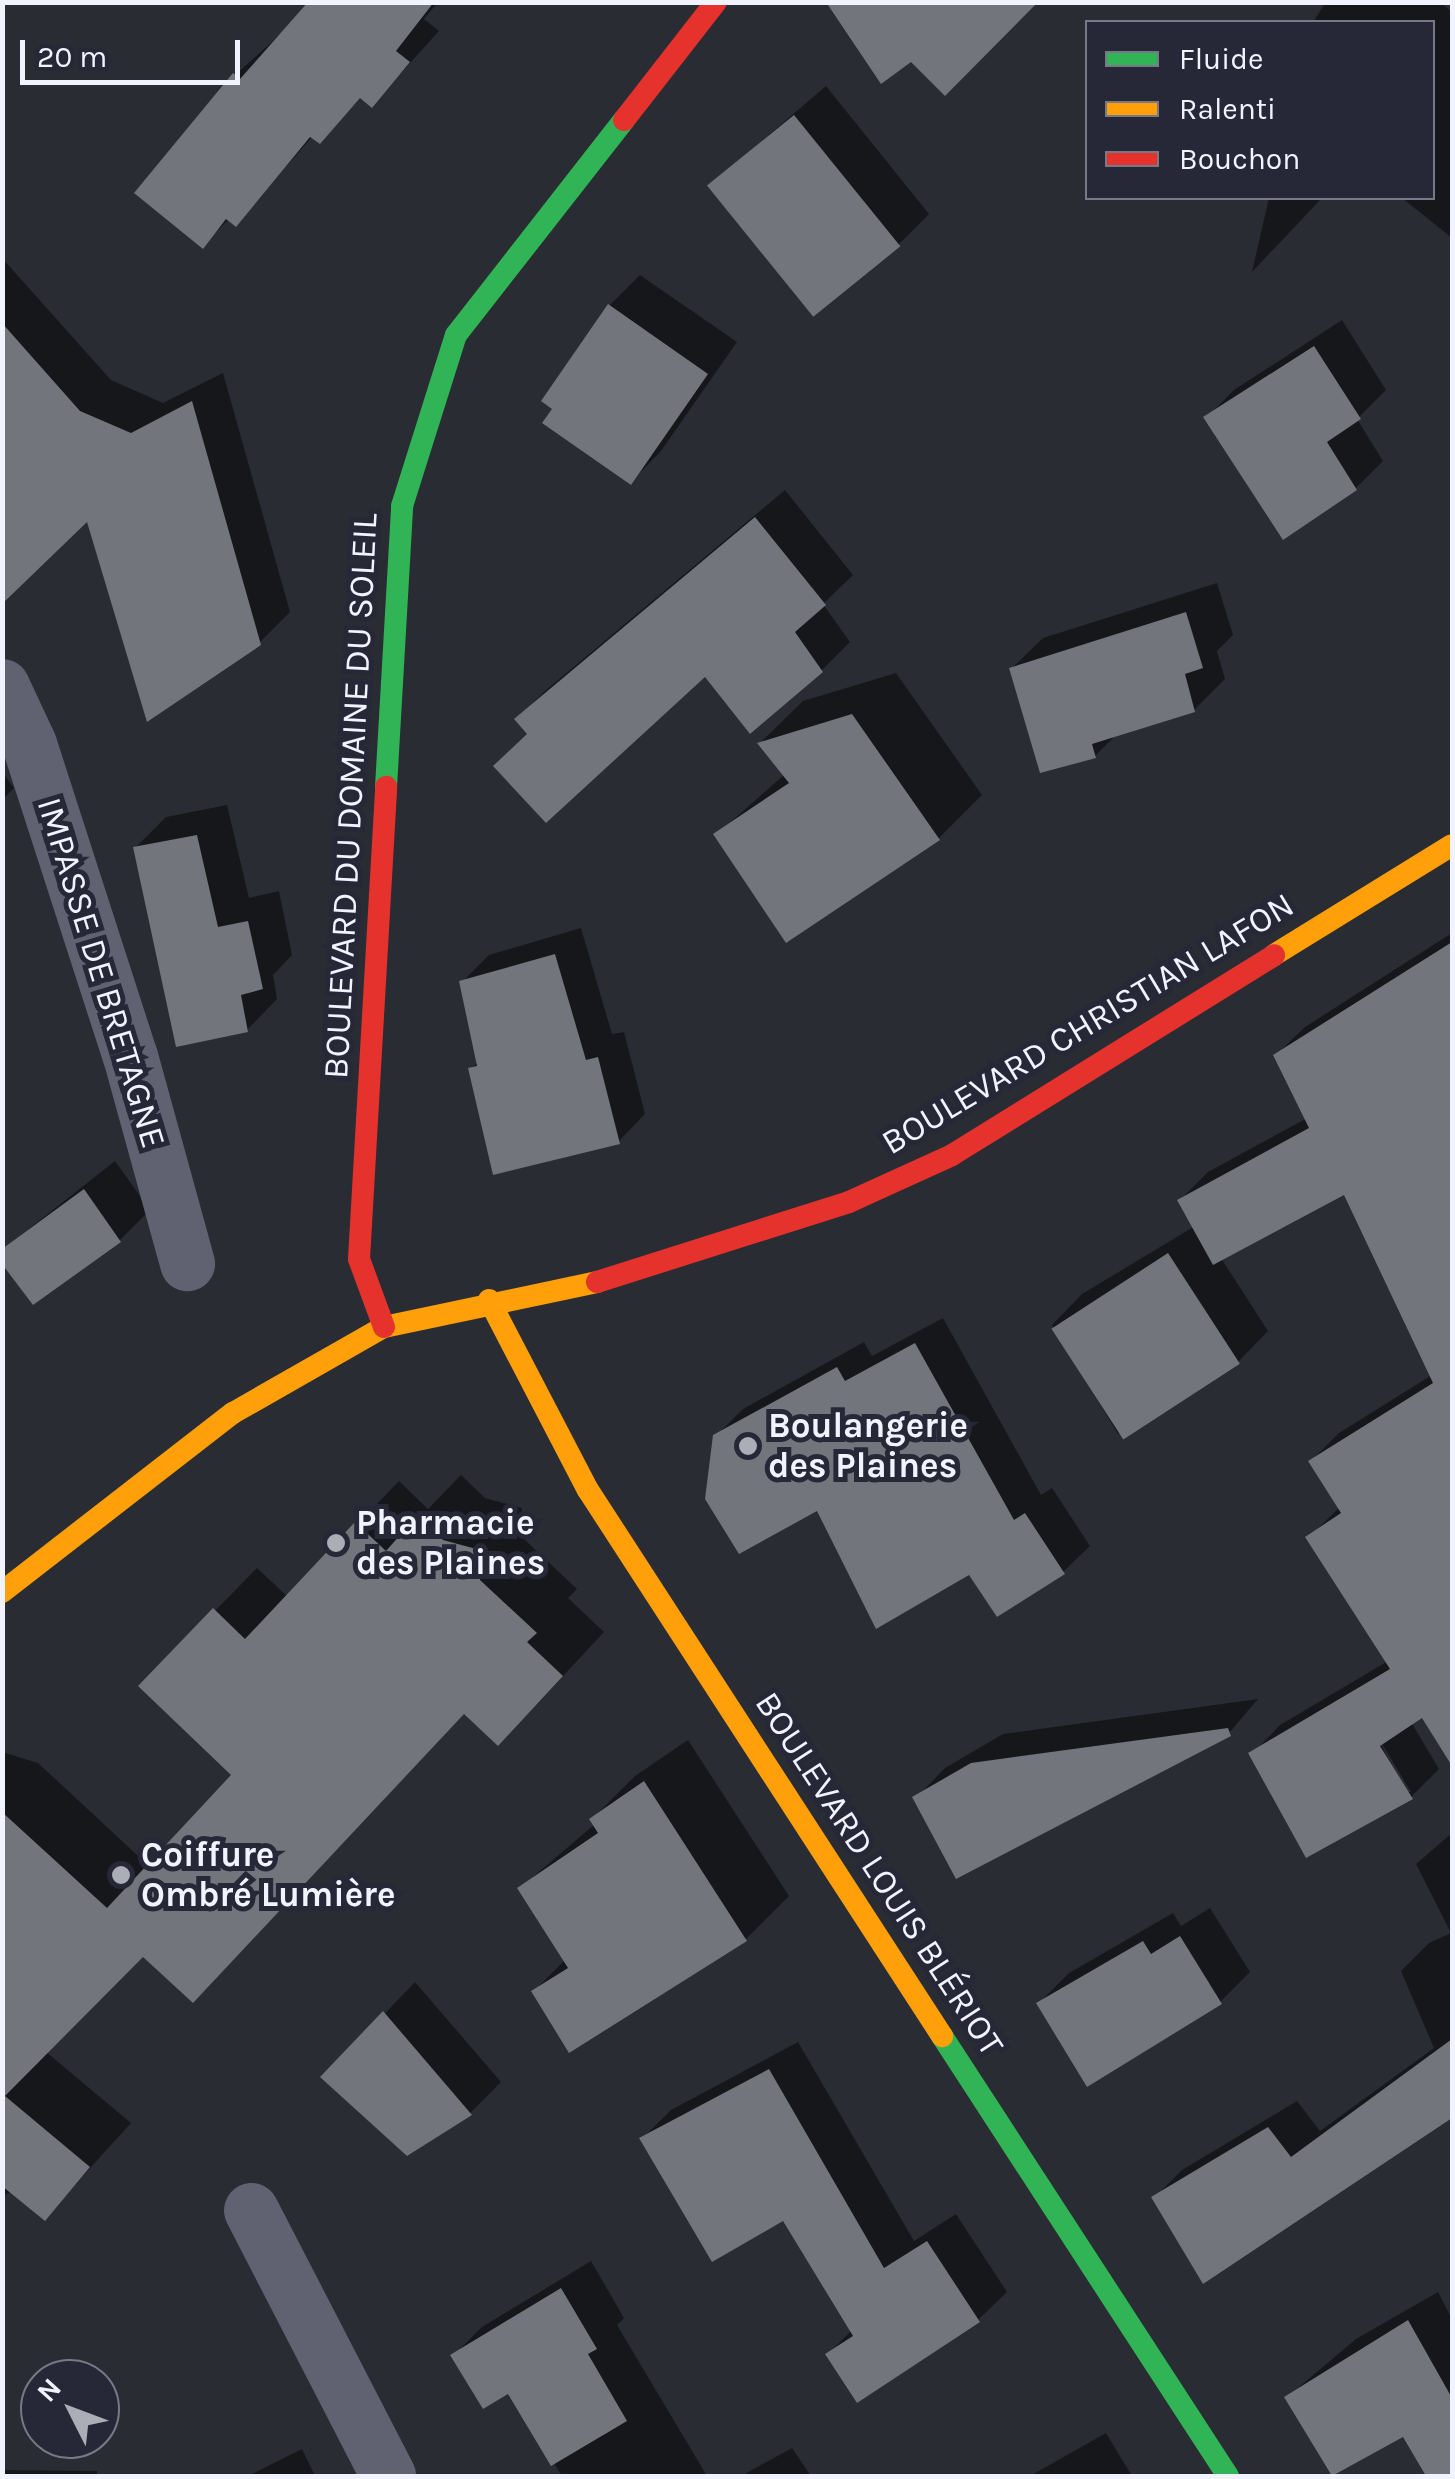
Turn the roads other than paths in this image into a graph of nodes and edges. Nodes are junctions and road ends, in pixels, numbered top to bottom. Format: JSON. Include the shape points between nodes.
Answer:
{"nodes":[{"id":1,"x":716,"y":2,"type":"edge"},
{"id":2,"x":2,"y":686,"type":"edge"},
{"id":3,"x":1452,"y":845,"type":"edge"},
{"id":4,"x":187,"y":1264,"type":"dead end"},
{"id":5,"x":489,"y":1300,"type":"junction"},
{"id":6,"x":384,"y":1327,"type":"junction"},
{"id":7,"x":2,"y":1592,"type":"edge"},
{"id":8,"x":251,"y":2210,"type":"dead end"},
{"id":9,"x":388,"y":2476,"type":"edge"},
{"id":10,"x":1228,"y":2476,"type":"edge"}],
"edges":[{"from":1,"to":6,"type":"street","name":"BOULEVARD DU DOMAINE DU SOLEIL","via":[[456,335],[402,506],[359,1259]]},
{"from":2,"to":4,"type":"street","name":"IMPASSE DE BRETAGNE","via":[[29,744],[130,1056]]},
{"from":3,"to":5,"type":"street","name":"BOULEVARD CHRISTIAN LAFON","via":[[952,1155],[849,1202],[601,1281]]},
{"from":5,"to":6,"type":"street","name":"BOULEVARD CHRISTIAN LAFON"},
{"from":5,"to":10,"type":"street","name":"BOULEVARD LOUIS BLÉRIOT","via":[[588,1490]]},
{"from":6,"to":7,"type":"street","name":"BOULEVARD CHRISTIAN LAFON","via":[[233,1413]]},
{"from":8,"to":9,"type":"street"}]}
